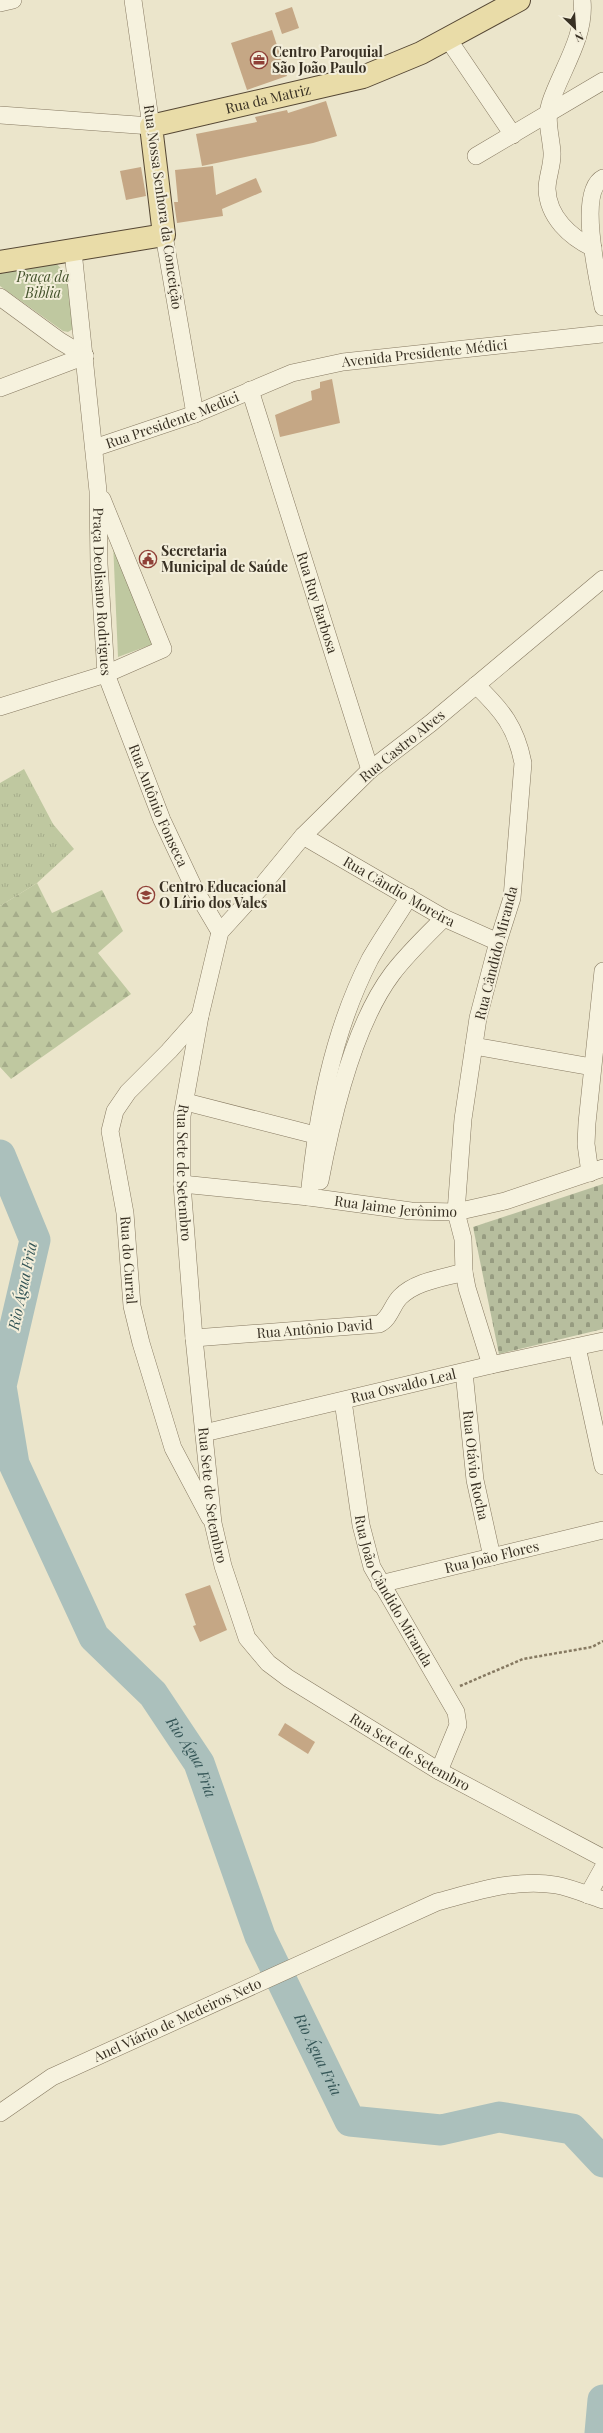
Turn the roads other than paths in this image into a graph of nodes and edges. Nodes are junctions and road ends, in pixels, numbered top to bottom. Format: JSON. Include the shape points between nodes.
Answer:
{"nodes":[{"id":1,"x":13,"y":0,"type":"edge"},
{"id":2,"x":133,"y":0,"type":"edge"},
{"id":3,"x":518,"y":0,"type":"edge"},
{"id":4,"x":582,"y":0,"type":"edge"},
{"id":5,"x":0,"y":3,"type":"edge"},
{"id":6,"x":448,"y":39,"type":"junction"},
{"id":7,"x":603,"y":81,"type":"edge"},
{"id":8,"x":0,"y":115,"type":"edge"},
{"id":9,"x":549,"y":115,"type":"junction"},
{"id":10,"x":151,"y":126,"type":"junction"},
{"id":11,"x":513,"y":135,"type":"junction"},
{"id":12,"x":476,"y":156,"type":"dead end"},
{"id":13,"x":603,"y":178,"type":"edge"},
{"id":14,"x":164,"y":235,"type":"junction"},
{"id":15,"x":593,"y":248,"type":"junction"},
{"id":16,"x":73,"y":251,"type":"junction"},
{"id":17,"x":0,"y":262,"type":"edge"},
{"id":18,"x":0,"y":297,"type":"edge"},
{"id":19,"x":603,"y":307,"type":"edge"},
{"id":20,"x":603,"y":334,"type":"edge"},
{"id":21,"x":85,"y":356,"type":"junction"},
{"id":22,"x":0,"y":388,"type":"edge"},
{"id":23,"x":250,"y":390,"type":"junction"},
{"id":24,"x":195,"y":414,"type":"junction"},
{"id":25,"x":94,"y":448,"type":"junction"},
{"id":26,"x":98,"y":491,"type":"junction"},
{"id":27,"x":603,"y":579,"type":"edge"},
{"id":28,"x":106,"y":674,"type":"junction"},
{"id":29,"x":476,"y":685,"type":"junction"},
{"id":30,"x":0,"y":707,"type":"edge"},
{"id":31,"x":370,"y":770,"type":"junction"},
{"id":32,"x":303,"y":836,"type":"junction"},
{"id":33,"x":409,"y":897,"type":"junction"},
{"id":34,"x":444,"y":918,"type":"junction"},
{"id":35,"x":220,"y":932,"type":"junction"},
{"id":36,"x":498,"y":942,"type":"junction"},
{"id":37,"x":603,"y":971,"type":"edge"},
{"id":38,"x":200,"y":1016,"type":"junction"},
{"id":39,"x":474,"y":1046,"type":"junction"},
{"id":40,"x":592,"y":1067,"type":"junction"},
{"id":41,"x":186,"y":1102,"type":"junction"},
{"id":42,"x":315,"y":1135,"type":"junction"},
{"id":43,"x":597,"y":1170,"type":"edge"},
{"id":44,"x":182,"y":1184,"type":"junction"},
{"id":45,"x":313,"y":1198,"type":"junction"},
{"id":46,"x":456,"y":1212,"type":"junction"},
{"id":47,"x":464,"y":1272,"type":"junction"},
{"id":48,"x":194,"y":1338,"type":"junction"},
{"id":49,"x":603,"y":1341,"type":"edge"},
{"id":50,"x":577,"y":1346,"type":"junction"},
{"id":51,"x":491,"y":1365,"type":"junction"},
{"id":52,"x":464,"y":1372,"type":"junction"},
{"id":53,"x":343,"y":1401,"type":"junction"},
{"id":54,"x":204,"y":1433,"type":"junction"},
{"id":55,"x":603,"y":1466,"type":"edge"},
{"id":56,"x":212,"y":1523,"type":"junction"},
{"id":57,"x":603,"y":1530,"type":"edge"},
{"id":58,"x":492,"y":1557,"type":"junction"},
{"id":59,"x":380,"y":1584,"type":"junction"},
{"id":60,"x":440,"y":1771,"type":"junction"},
{"id":61,"x":603,"y":1858,"type":"edge"},
{"id":62,"x":603,"y":1868,"type":"edge"},
{"id":63,"x":596,"y":1898,"type":"edge"},
{"id":64,"x":0,"y":2113,"type":"edge"}],
"edges":[{"from":1,"to":5,"type":"street"},
{"from":2,"to":10,"type":"street","name":"Rua Nossa Senhora da Conceição"},
{"from":3,"to":6,"type":"main road","name":"Rua da Matriz"},
{"from":4,"to":9,"type":"street","via":[[581,23],[576,42],[559,77],[549,106]]},
{"from":6,"to":10,"type":"main road","name":"Rua da Matriz","via":[[422,54],[363,76]]},
{"from":6,"to":11,"type":"street"},
{"from":7,"to":9,"type":"street"},
{"from":8,"to":10,"type":"street","name":"Rua da Matriz"},
{"from":9,"to":11,"type":"street"},
{"from":9,"to":15,"type":"street","via":[[552,154],[547,188],[549,203],[568,233]]},
{"from":10,"to":14,"type":"main road","name":"Rua Nossa Senhora da Conceição"},
{"from":11,"to":12,"type":"street"},
{"from":13,"to":15,"type":"street","via":[[596,184],[591,198]]},
{"from":14,"to":16,"type":"main road"},
{"from":14,"to":24,"type":"street","name":"Rua Nossa Senhora da Conceição"},
{"from":15,"to":19,"type":"street"},
{"from":16,"to":17,"type":"main road"},
{"from":16,"to":21,"type":"street"},
{"from":18,"to":21,"type":"street"},
{"from":20,"to":23,"type":"street","name":"Avenida Presidente Médici","via":[[343,362],[292,373]]},
{"from":21,"to":22,"type":"street"},
{"from":21,"to":25,"type":"street"},
{"from":23,"to":24,"type":"street","name":"Rua Presidente Medici"},
{"from":23,"to":31,"type":"street","name":"Rua Ruy Barbosa"},
{"from":24,"to":25,"type":"street","name":"Rua Presidente Medici"},
{"from":25,"to":26,"type":"street","name":"Praça Deolisano Rodrigues"},
{"from":26,"to":28,"type":"street","name":"Praça Deolisano Rodrigues","via":[[99,564]]},
{"from":26,"to":28,"type":"street","name":"Praça Deolisano Rodrigues","via":[[163,649]]},
{"from":27,"to":29,"type":"street","name":"Rua Castro Alves"},
{"from":28,"to":30,"type":"street"},
{"from":28,"to":35,"type":"street","name":"Rua Antônio Fonseca","via":[[162,820],[194,888]]},
{"from":29,"to":31,"type":"street","name":"Rua Castro Alves"},
{"from":29,"to":36,"type":"street","name":"Rua Cândido Miranda","via":[[510,722],[519,742],[523,763],[512,898]]},
{"from":31,"to":32,"type":"street","name":"Rua Castro Alves"},
{"from":32,"to":33,"type":"street","name":"Rua Cândio Moreira"},
{"from":32,"to":35,"type":"street","name":"Rua Castro Alves","via":[[262,887]]},
{"from":33,"to":34,"type":"street","name":"Rua Cândio Moreira"},
{"from":33,"to":42,"type":"street","via":[[371,958],[346,1018],[329,1070]]},
{"from":34,"to":36,"type":"street","name":"Rua Cândio Moreira"},
{"from":34,"to":45,"type":"street","via":[[392,975],[380,993],[342,1085]]},
{"from":35,"to":38,"type":"street","name":"Rua Sete de Setembro"},
{"from":36,"to":39,"type":"street","name":"Rua Cândido Miranda","via":[[478,1018]]},
{"from":37,"to":40,"type":"street"},
{"from":38,"to":41,"type":"street","name":"Rua Sete de Setembro"},
{"from":38,"to":56,"type":"street","name":"Rua do Curral","via":[[169,1052],[128,1092],[116,1111],[110,1131],[125,1213],[132,1306],[141,1343],[173,1448]]},
{"from":39,"to":40,"type":"street"},
{"from":39,"to":46,"type":"street","name":"Rua Cândido Miranda","via":[[464,1119]]},
{"from":40,"to":43,"type":"street","via":[[586,1144]]},
{"from":41,"to":42,"type":"street"},
{"from":41,"to":44,"type":"street","name":"Rua Sete de Setembro","via":[[182,1116]]},
{"from":42,"to":45,"type":"street"},
{"from":43,"to":46,"type":"street","name":"Rua Jaime Jerônimo","via":[[505,1201]]},
{"from":44,"to":45,"type":"street","name":"Rua Jaime Jerônimo"},
{"from":44,"to":48,"type":"street","name":"Rua Sete de Setembro"},
{"from":45,"to":46,"type":"street","name":"Rua Jaime Jerônimo","via":[[411,1211]]},
{"from":46,"to":47,"type":"street","name":"Rua Cândido Miranda","via":[[463,1239]]},
{"from":47,"to":48,"type":"street","name":"Rua Antônio David","via":[[409,1289],[399,1298],[386,1319],[379,1324]]},
{"from":47,"to":51,"type":"street","name":"Rua Cândido Miranda"},
{"from":48,"to":54,"type":"street","name":"Rua Sete de Setembro"},
{"from":49,"to":50,"type":"street","name":"Rua Osvaldo Leal"},
{"from":50,"to":51,"type":"street","name":"Rua Osvaldo Leal"},
{"from":50,"to":55,"type":"street"},
{"from":51,"to":52,"type":"street","name":"Rua Osvaldo Leal"},
{"from":52,"to":53,"type":"street","name":"Rua Osvaldo Leal"},
{"from":52,"to":58,"type":"street","name":"Rua Otávio Rocha","via":[[475,1480]]},
{"from":53,"to":54,"type":"street","name":"Rua Osvaldo Leal"},
{"from":53,"to":59,"type":"street","name":"Rua João Cândido Miranda","via":[[361,1525],[366,1549]]},
{"from":54,"to":56,"type":"street","name":"Rua Sete de Setembro"},
{"from":56,"to":60,"type":"street","name":"Rua Sete de Setembro","via":[[247,1638],[255,1650],[288,1678]]},
{"from":57,"to":58,"type":"street","name":"Rua João Flores"},
{"from":58,"to":59,"type":"street","name":"Rua João Flores"},
{"from":59,"to":60,"type":"street","name":"Rua João Cândido Miranda","via":[[456,1712],[458,1725]]},
{"from":60,"to":61,"type":"street","name":"Rua Sete de Setembro"},
{"from":62,"to":63,"type":"street"},
{"from":63,"to":64,"type":"street","name":"Anel Viário de Medeiros Neto","via":[[555,1885],[531,1883],[503,1886],[437,1902],[52,2077]]}]}
